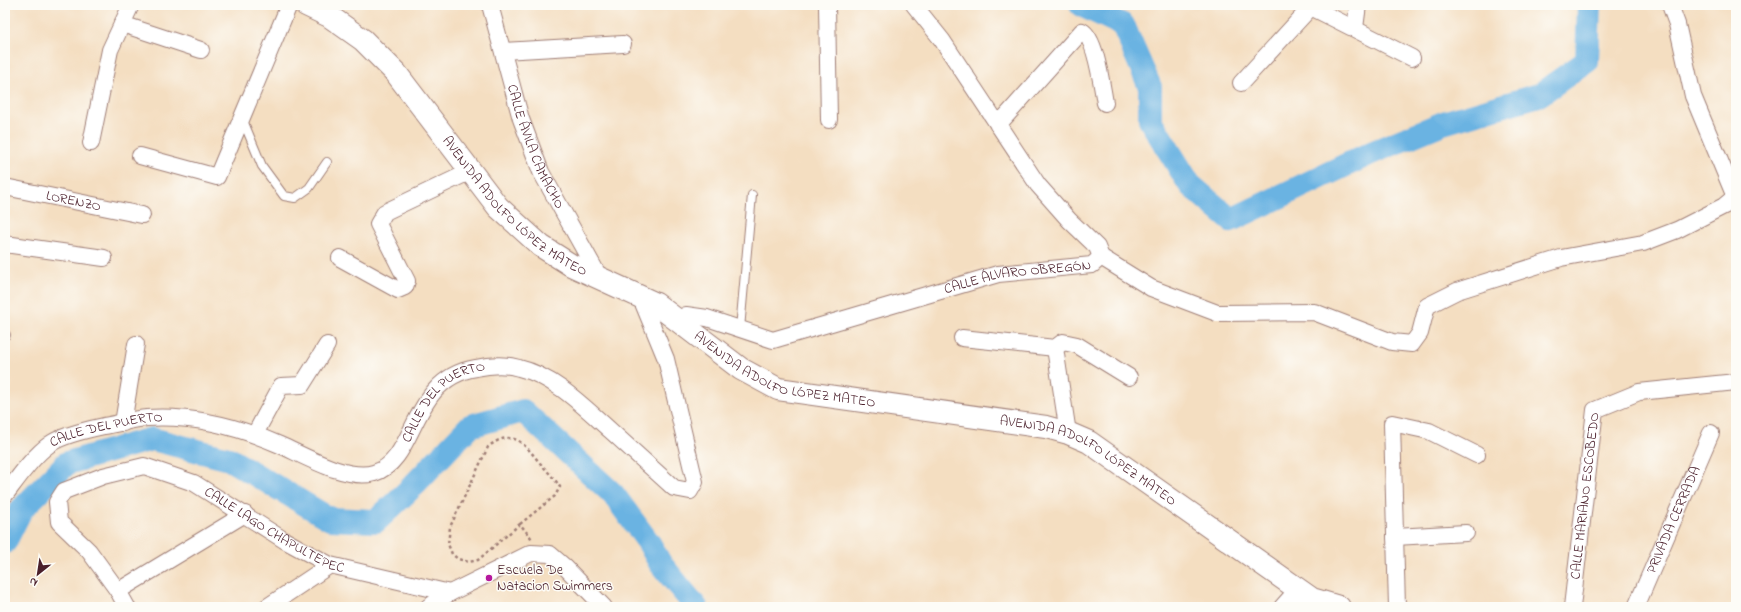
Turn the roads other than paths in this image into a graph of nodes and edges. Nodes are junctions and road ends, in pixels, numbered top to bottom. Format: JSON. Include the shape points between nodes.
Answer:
{"nodes":[{"id":1,"x":131,"y":5,"type":"edge"},
{"id":2,"x":289,"y":5,"type":"edge"},
{"id":3,"x":306,"y":5,"type":"edge"},
{"id":4,"x":490,"y":5,"type":"edge"},
{"id":5,"x":827,"y":5,"type":"edge"},
{"id":6,"x":914,"y":5,"type":"edge"},
{"id":7,"x":1358,"y":5,"type":"edge"},
{"id":8,"x":1670,"y":5,"type":"edge"},
{"id":9,"x":122,"y":24,"type":"junction"},
{"id":10,"x":1355,"y":28,"type":"junction"},
{"id":11,"x":623,"y":44,"type":"dead end"},
{"id":12,"x":201,"y":50,"type":"dead end"},
{"id":13,"x":503,"y":51,"type":"junction"},
{"id":14,"x":1412,"y":58,"type":"dead end"},
{"id":15,"x":1241,"y":83,"type":"dead end"},
{"id":16,"x":1105,"y":103,"type":"dead end"},
{"id":17,"x":242,"y":117,"type":"junction"},
{"id":18,"x":829,"y":120,"type":"dead end"},
{"id":19,"x":998,"y":124,"type":"junction"},
{"id":20,"x":91,"y":143,"type":"dead end"},
{"id":21,"x":140,"y":156,"type":"dead end"},
{"id":22,"x":327,"y":162,"type":"dead end"},
{"id":23,"x":471,"y":171,"type":"junction"},
{"id":24,"x":5,"y":187,"type":"edge"},
{"id":25,"x":752,"y":195,"type":"dead end"},
{"id":26,"x":1736,"y":196,"type":"edge"},
{"id":27,"x":142,"y":215,"type":"dead end"},
{"id":28,"x":5,"y":244,"type":"edge"},
{"id":29,"x":1101,"y":257,"type":"junction"},
{"id":30,"x":104,"y":258,"type":"dead end"},
{"id":31,"x":340,"y":258,"type":"dead end"},
{"id":32,"x":601,"y":280,"type":"junction"},
{"id":33,"x":640,"y":296,"type":"junction"},
{"id":34,"x":679,"y":322,"type":"junction"},
{"id":35,"x":740,"y":329,"type":"junction"},
{"id":36,"x":962,"y":338,"type":"dead end"},
{"id":37,"x":136,"y":344,"type":"dead end"},
{"id":38,"x":327,"y":345,"type":"dead end"},
{"id":39,"x":1055,"y":348,"type":"junction"},
{"id":40,"x":1129,"y":377,"type":"dead end"},
{"id":41,"x":1736,"y":382,"type":"edge"},
{"id":42,"x":123,"y":423,"type":"junction"},
{"id":43,"x":1068,"y":433,"type":"junction"},
{"id":44,"x":1711,"y":433,"type":"dead end"},
{"id":45,"x":255,"y":434,"type":"junction"},
{"id":46,"x":1477,"y":455,"type":"dead end"},
{"id":47,"x":5,"y":495,"type":"edge"},
{"id":48,"x":245,"y":514,"type":"junction"},
{"id":49,"x":1466,"y":533,"type":"dead end"},
{"id":50,"x":1395,"y":538,"type":"junction"},
{"id":51,"x":330,"y":565,"type":"junction"},
{"id":52,"x":1298,"y":589,"type":"junction"},
{"id":53,"x":118,"y":591,"type":"junction"},
{"id":54,"x":450,"y":593,"type":"junction"},
{"id":55,"x":127,"y":607,"type":"edge"},
{"id":56,"x":267,"y":607,"type":"edge"},
{"id":57,"x":428,"y":607,"type":"edge"},
{"id":58,"x":604,"y":607,"type":"edge"},
{"id":59,"x":1282,"y":607,"type":"edge"},
{"id":60,"x":1339,"y":607,"type":"edge"},
{"id":61,"x":1397,"y":607,"type":"edge"},
{"id":62,"x":1572,"y":607,"type":"edge"},
{"id":63,"x":1636,"y":607,"type":"edge"}],
"edges":[{"from":1,"to":9,"type":"street"},
{"from":2,"to":17,"type":"street"},
{"from":3,"to":23,"type":"main road","name":"AVENIDA ADOLFO LÓPEZ MATEO","via":[[329,16],[368,45],[396,73]]},
{"from":4,"to":13,"type":"street","name":"CALLE ÁVILA CAMACHO"},
{"from":5,"to":18,"type":"street"},
{"from":6,"to":19,"type":"street","name":"CALLE ÁLVARO OBREGÓN","via":[[942,40]]},
{"from":7,"to":10,"type":"street"},
{"from":8,"to":26,"type":"street","via":[[1677,24],[1693,96]]},
{"from":9,"to":12,"type":"street"},
{"from":9,"to":20,"type":"street","via":[[110,50]]},
{"from":10,"to":14,"type":"street"},
{"from":10,"to":15,"type":"street","via":[[1311,7]]},
{"from":11,"to":13,"type":"street"},
{"from":13,"to":32,"type":"street","name":"CALLE ÁVILA CAMACHO","via":[[521,119],[541,172]]},
{"from":16,"to":19,"type":"street","via":[[1092,44],[1082,31]]},
{"from":17,"to":21,"type":"street","via":[[217,177]]},
{"from":17,"to":22,"type":"lane","via":[[262,166],[284,196],[295,198],[309,188]]},
{"from":19,"to":29,"type":"street","name":"CALLE ÁLVARO OBREGÓN","via":[[1038,185],[1097,247]]},
{"from":23,"to":31,"type":"street","via":[[385,212],[378,224],[408,281],[405,287],[398,290]]},
{"from":23,"to":32,"type":"main road","name":"AVENIDA ADOLFO LÓPEZ MATEO","via":[[498,207],[540,246]]},
{"from":24,"to":27,"type":"street","name":"LORENZO"},
{"from":25,"to":35,"type":"lane"},
{"from":26,"to":29,"type":"street","via":[[1724,206],[1677,230],[1642,243],[1561,258],[1457,291],[1427,306],[1420,333],[1412,344],[1392,342],[1314,312],[1217,313],[1151,288]]},
{"from":28,"to":30,"type":"street"},
{"from":29,"to":35,"type":"street","name":"CALLE ÁLVARO OBREGÓN","via":[[1092,265],[998,274],[773,340]]},
{"from":32,"to":33,"type":"main road","name":"AVENIDA ADOLFO LÓPEZ MATEO"},
{"from":33,"to":34,"type":"main road","name":"AVENIDA ADOLFO LÓPEZ MATEO","via":[[656,304]]},
{"from":33,"to":45,"type":"street","name":"CALLE DEL PUERTO","via":[[666,359],[695,482],[690,491],[674,488],[573,398],[546,379],[520,368],[489,365],[462,370],[438,386],[420,411],[401,451],[392,462],[375,473],[357,475],[331,467]]},
{"from":34,"to":35,"type":"street","name":"CALLE ÁLVARO OBREGÓN","via":[[686,315],[707,318]]},
{"from":34,"to":43,"type":"main road","name":"AVENIDA ADOLFO LÓPEZ MATEO","via":[[741,369],[778,389],[1046,427]]},
{"from":36,"to":39,"type":"street"},
{"from":37,"to":42,"type":"street"},
{"from":38,"to":45,"type":"street","via":[[302,385],[281,386]]},
{"from":39,"to":40,"type":"street","via":[[1063,342],[1077,345]]},
{"from":39,"to":43,"type":"street"},
{"from":41,"to":62,"type":"street","name":"CALLE MARIANO ESCOBEDO","via":[[1639,392],[1595,410]]},
{"from":42,"to":45,"type":"street","name":"CALLE DEL PUERTO","via":[[147,418],[198,420]]},
{"from":42,"to":47,"type":"street","name":"CALLE DEL PUERTO","via":[[89,429],[51,443],[25,469]]},
{"from":43,"to":52,"type":"main road","name":"AVENIDA ADOLFO LÓPEZ MATEO","via":[[1089,442]]},
{"from":44,"to":63,"type":"street","name":"PRIVADA CERRADA"},
{"from":46,"to":50,"type":"street","via":[[1429,431],[1392,423]]},
{"from":48,"to":51,"type":"street","name":"CALLE LAGO CHAPULTEPEC","via":[[284,540]]},
{"from":48,"to":53,"type":"street"},
{"from":48,"to":53,"type":"street","name":"CALLE LAGO CHAPULTEPEC","via":[[194,483],[144,466],[103,476],[64,491],[57,502],[59,522],[89,551]]},
{"from":49,"to":50,"type":"street"},
{"from":50,"to":61,"type":"street"},
{"from":51,"to":54,"type":"street","name":"CALLE LAGO CHAPULTEPEC"},
{"from":51,"to":56,"type":"street"},
{"from":52,"to":59,"type":"street"},
{"from":52,"to":60,"type":"main road","name":"AVENIDA ADOLFO LÓPEZ MATEO","via":[[1312,599]]},
{"from":53,"to":55,"type":"street","name":"CALLE LAGO CHAPULTEPEC"},
{"from":54,"to":57,"type":"street"},
{"from":54,"to":58,"type":"street","via":[[531,554],[550,554]]}]}
